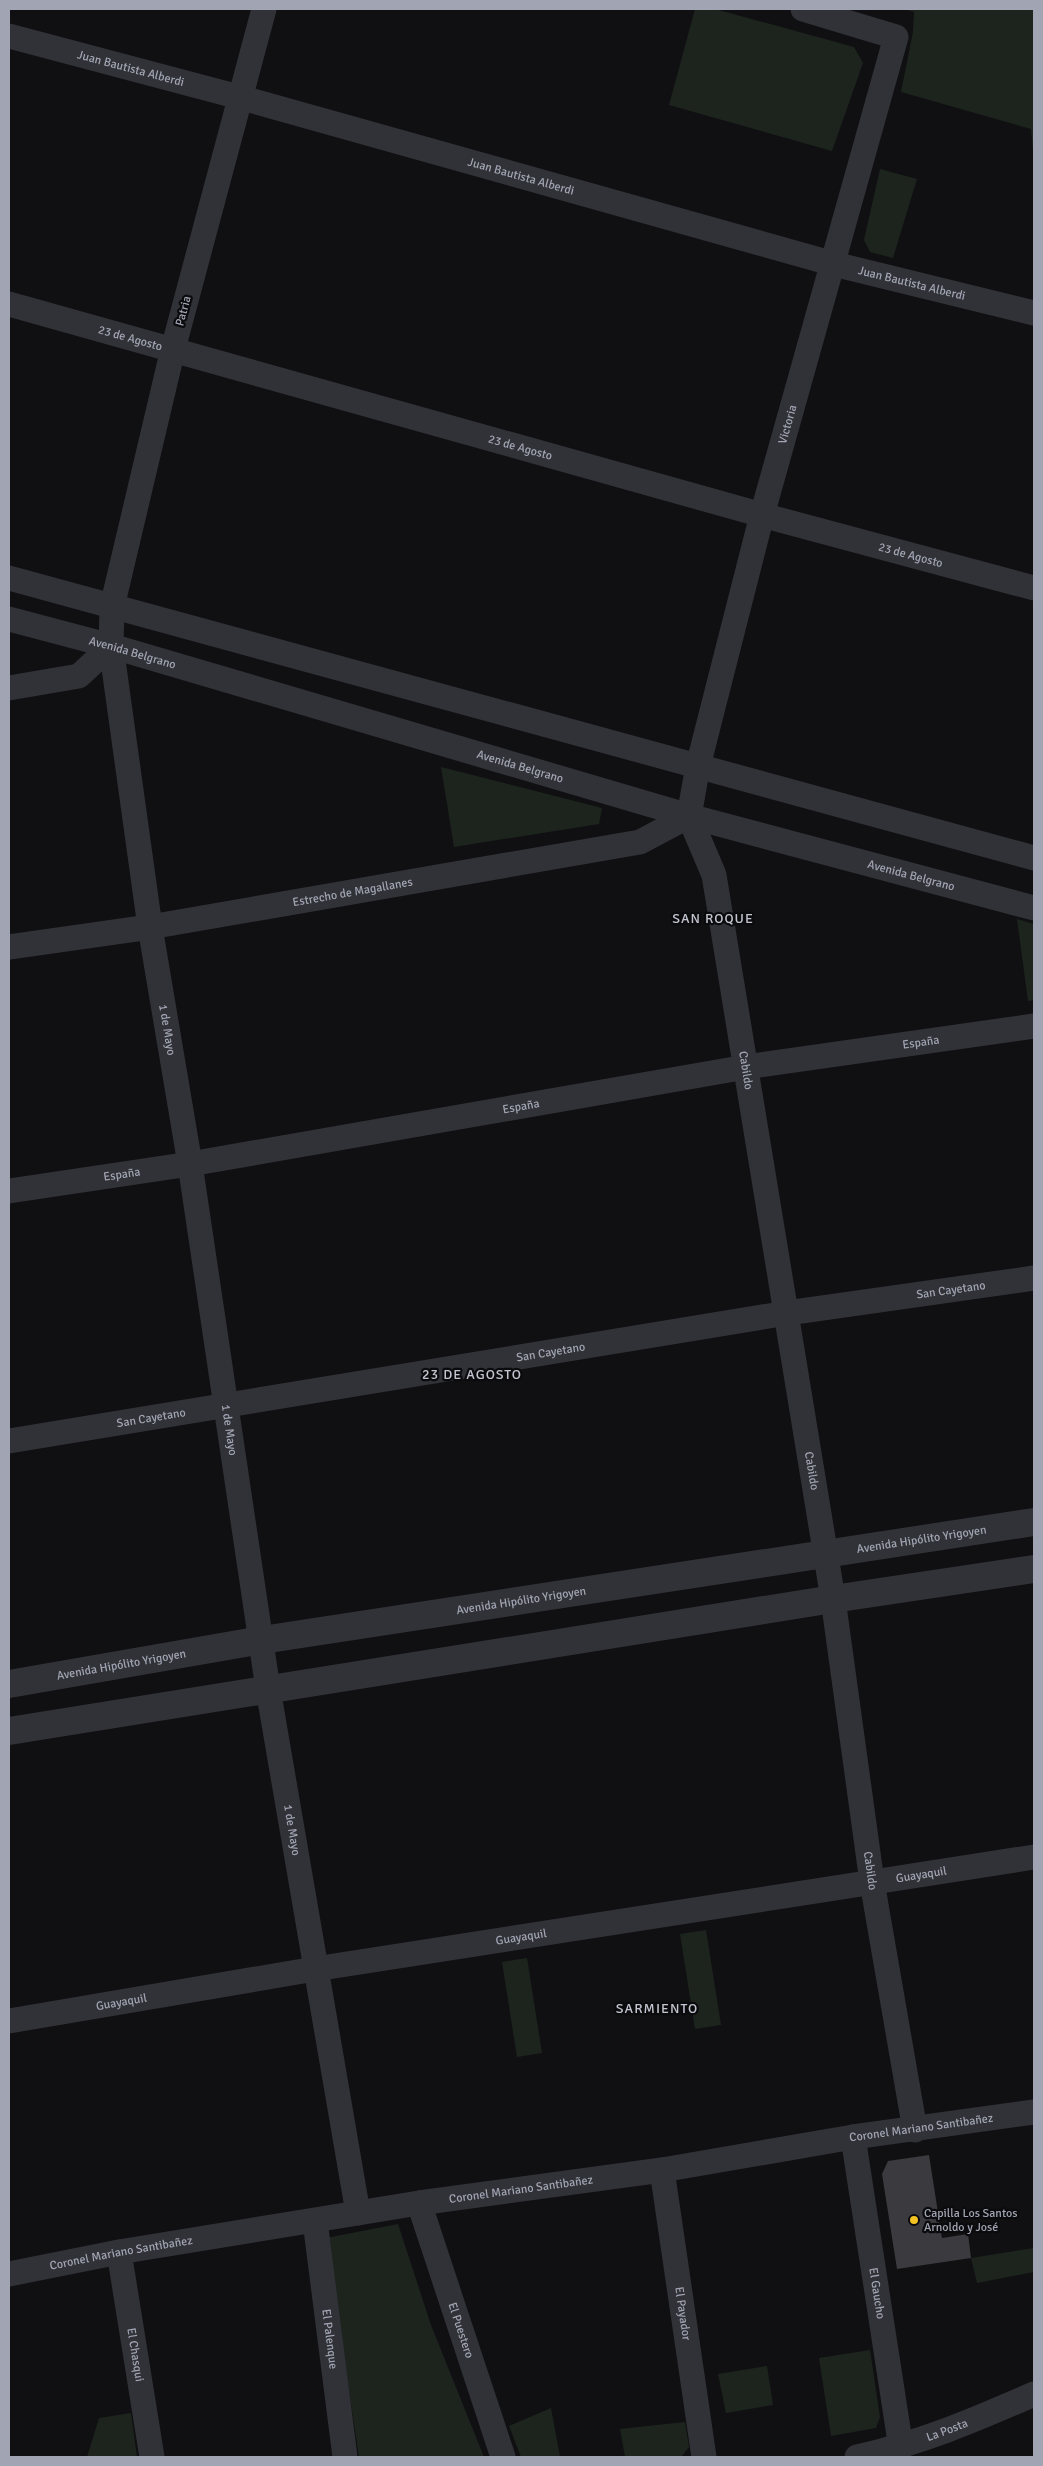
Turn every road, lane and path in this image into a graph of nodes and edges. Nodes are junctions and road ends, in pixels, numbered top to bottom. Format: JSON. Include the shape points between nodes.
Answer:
{"nodes":[{"id":1,"x":264,"y":9,"type":"edge"},
{"id":2,"x":803,"y":9,"type":"edge"},
{"id":3,"x":9,"y":36,"type":"edge"},
{"id":4,"x":239,"y":97,"type":"junction"},
{"id":5,"x":834,"y":264,"type":"junction"},
{"id":6,"x":9,"y":304,"type":"edge"},
{"id":7,"x":1034,"y":313,"type":"edge"},
{"id":8,"x":173,"y":349,"type":"junction"},
{"id":9,"x":762,"y":515,"type":"junction"},
{"id":10,"x":9,"y":578,"type":"edge"},
{"id":11,"x":1034,"y":588,"type":"edge"},
{"id":12,"x":112,"y":607,"type":"junction"},
{"id":13,"x":9,"y":619,"type":"edge"},
{"id":14,"x":111,"y":646,"type":"junction"},
{"id":15,"x":9,"y":688,"type":"edge"},
{"id":16,"x":698,"y":766,"type":"junction"},
{"id":17,"x":689,"y":816,"type":"junction"},
{"id":18,"x":1034,"y":858,"type":"edge"},
{"id":19,"x":1034,"y":908,"type":"edge"},
{"id":20,"x":150,"y":927,"type":"junction"},
{"id":21,"x":9,"y":947,"type":"edge"},
{"id":22,"x":1034,"y":1026,"type":"edge"},
{"id":23,"x":746,"y":1067,"type":"junction"},
{"id":24,"x":190,"y":1164,"type":"junction"},
{"id":25,"x":9,"y":1191,"type":"edge"},
{"id":26,"x":1034,"y":1278,"type":"edge"},
{"id":27,"x":787,"y":1313,"type":"junction"},
{"id":28,"x":226,"y":1403,"type":"junction"},
{"id":29,"x":9,"y":1440,"type":"edge"},
{"id":30,"x":1034,"y":1522,"type":"edge"},
{"id":31,"x":826,"y":1555,"type":"junction"},
{"id":32,"x":1034,"y":1569,"type":"edge"},
{"id":33,"x":833,"y":1599,"type":"junction"},
{"id":34,"x":262,"y":1640,"type":"junction"},
{"id":35,"x":9,"y":1684,"type":"edge"},
{"id":36,"x":268,"y":1689,"type":"junction"},
{"id":37,"x":9,"y":1731,"type":"edge"},
{"id":38,"x":1034,"y":1857,"type":"edge"},
{"id":39,"x":872,"y":1882,"type":"junction"},
{"id":40,"x":316,"y":1969,"type":"junction"},
{"id":41,"x":9,"y":2021,"type":"edge"},
{"id":42,"x":1034,"y":2112,"type":"edge"},
{"id":43,"x":916,"y":2130,"type":"junction"},
{"id":44,"x":853,"y":2137,"type":"junction"},
{"id":45,"x":662,"y":2170,"type":"junction"},
{"id":46,"x":419,"y":2203,"type":"junction"},
{"id":47,"x":358,"y":2213,"type":"junction"},
{"id":48,"x":315,"y":2221,"type":"junction"},
{"id":49,"x":119,"y":2252,"type":"junction"},
{"id":50,"x":9,"y":2274,"type":"edge"},
{"id":51,"x":1034,"y":2394,"type":"edge"},
{"id":52,"x":901,"y":2448,"type":"junction"},
{"id":53,"x":152,"y":2457,"type":"edge"},
{"id":54,"x":344,"y":2457,"type":"edge"},
{"id":55,"x":503,"y":2457,"type":"edge"},
{"id":56,"x":704,"y":2457,"type":"edge"},
{"id":57,"x":857,"y":2457,"type":"edge"}],
"edges":[{"from":1,"to":4,"type":"street","name":"Patria"},
{"from":2,"to":5,"type":"street","name":"Victoria","via":[[896,37]]},
{"from":3,"to":4,"type":"street","name":"Juan Bautista Alberdi"},
{"from":4,"to":5,"type":"street","name":"Juan Bautista Alberdi"},
{"from":4,"to":8,"type":"street","name":"Patria"},
{"from":5,"to":7,"type":"street","name":"Juan Bautista Alberdi"},
{"from":5,"to":9,"type":"street","name":"Victoria"},
{"from":6,"to":8,"type":"street","name":"23 de Agosto"},
{"from":8,"to":9,"type":"street","name":"23 de Agosto"},
{"from":8,"to":12,"type":"street","name":"Patria"},
{"from":9,"to":11,"type":"street","name":"23 de Agosto"},
{"from":9,"to":16,"type":"street","name":"Victoria"},
{"from":10,"to":12,"type":"street"},
{"from":12,"to":14,"type":"street","name":"Patria"},
{"from":12,"to":16,"type":"street"},
{"from":13,"to":14,"type":"street","name":"Avenida Belgrano"},
{"from":14,"to":15,"type":"street","via":[[79,676]]},
{"from":14,"to":17,"type":"street","name":"Avenida Belgrano"},
{"from":14,"to":20,"type":"street","name":"1 de Mayo"},
{"from":16,"to":17,"type":"street","name":"Victoria"},
{"from":16,"to":18,"type":"street"},
{"from":17,"to":19,"type":"street","name":"Avenida Belgrano"},
{"from":17,"to":20,"type":"street","name":"Estrecho de Magallanes","via":[[640,842]]},
{"from":17,"to":23,"type":"street","name":"Cabildo","via":[[714,876]]},
{"from":20,"to":21,"type":"street","name":"Estrecho de Magallanes"},
{"from":20,"to":24,"type":"street","name":"1 de Mayo"},
{"from":22,"to":23,"type":"street","name":"España"},
{"from":23,"to":24,"type":"street","name":"España"},
{"from":23,"to":27,"type":"street","name":"Cabildo"},
{"from":24,"to":25,"type":"street","name":"España"},
{"from":24,"to":28,"type":"street","name":"1 de Mayo"},
{"from":26,"to":27,"type":"street","name":"San Cayetano"},
{"from":27,"to":28,"type":"street","name":"San Cayetano"},
{"from":27,"to":31,"type":"street","name":"Cabildo"},
{"from":28,"to":29,"type":"street","name":"San Cayetano"},
{"from":28,"to":34,"type":"street","name":"1 de Mayo"},
{"from":30,"to":31,"type":"street","name":"Avenida Hipólito Yrigoyen"},
{"from":31,"to":33,"type":"street","name":"Cabildo"},
{"from":31,"to":34,"type":"street","name":"Avenida Hipólito Yrigoyen"},
{"from":32,"to":33,"type":"street"},
{"from":33,"to":36,"type":"street"},
{"from":33,"to":39,"type":"street","name":"Cabildo"},
{"from":34,"to":35,"type":"street","name":"Avenida Hipólito Yrigoyen"},
{"from":34,"to":36,"type":"street","name":"1 de Mayo"},
{"from":36,"to":37,"type":"street"},
{"from":36,"to":40,"type":"street","name":"1 de Mayo"},
{"from":38,"to":39,"type":"street","name":"Guayaquil"},
{"from":39,"to":40,"type":"street","name":"Guayaquil"},
{"from":39,"to":43,"type":"street","name":"Cabildo"},
{"from":40,"to":41,"type":"street","name":"Guayaquil"},
{"from":40,"to":47,"type":"street","name":"1 de Mayo"},
{"from":42,"to":43,"type":"street","name":"Coronel Mariano Santibañez"},
{"from":43,"to":44,"type":"street","name":"Coronel Mariano Santibañez"},
{"from":44,"to":45,"type":"street","name":"Coronel Mariano Santibañez"},
{"from":44,"to":52,"type":"street","name":"El Gaucho"},
{"from":45,"to":46,"type":"street","name":"Coronel Mariano Santibañez"},
{"from":45,"to":56,"type":"street","name":"El Payador"},
{"from":46,"to":47,"type":"street","name":"Coronel Mariano Santibañez"},
{"from":46,"to":55,"type":"street","name":"El Puestero"},
{"from":47,"to":48,"type":"street","name":"Coronel Mariano Santibañez"},
{"from":48,"to":49,"type":"street","name":"Coronel Mariano Santibañez"},
{"from":48,"to":54,"type":"street","name":"El Palenque"},
{"from":49,"to":50,"type":"street","name":"Coronel Mariano Santibañez"},
{"from":49,"to":53,"type":"street","name":"El Chasqui"},
{"from":51,"to":52,"type":"street","name":"La Posta","via":[[959,2428]]},
{"from":52,"to":57,"type":"street","name":"La Posta"}]}
